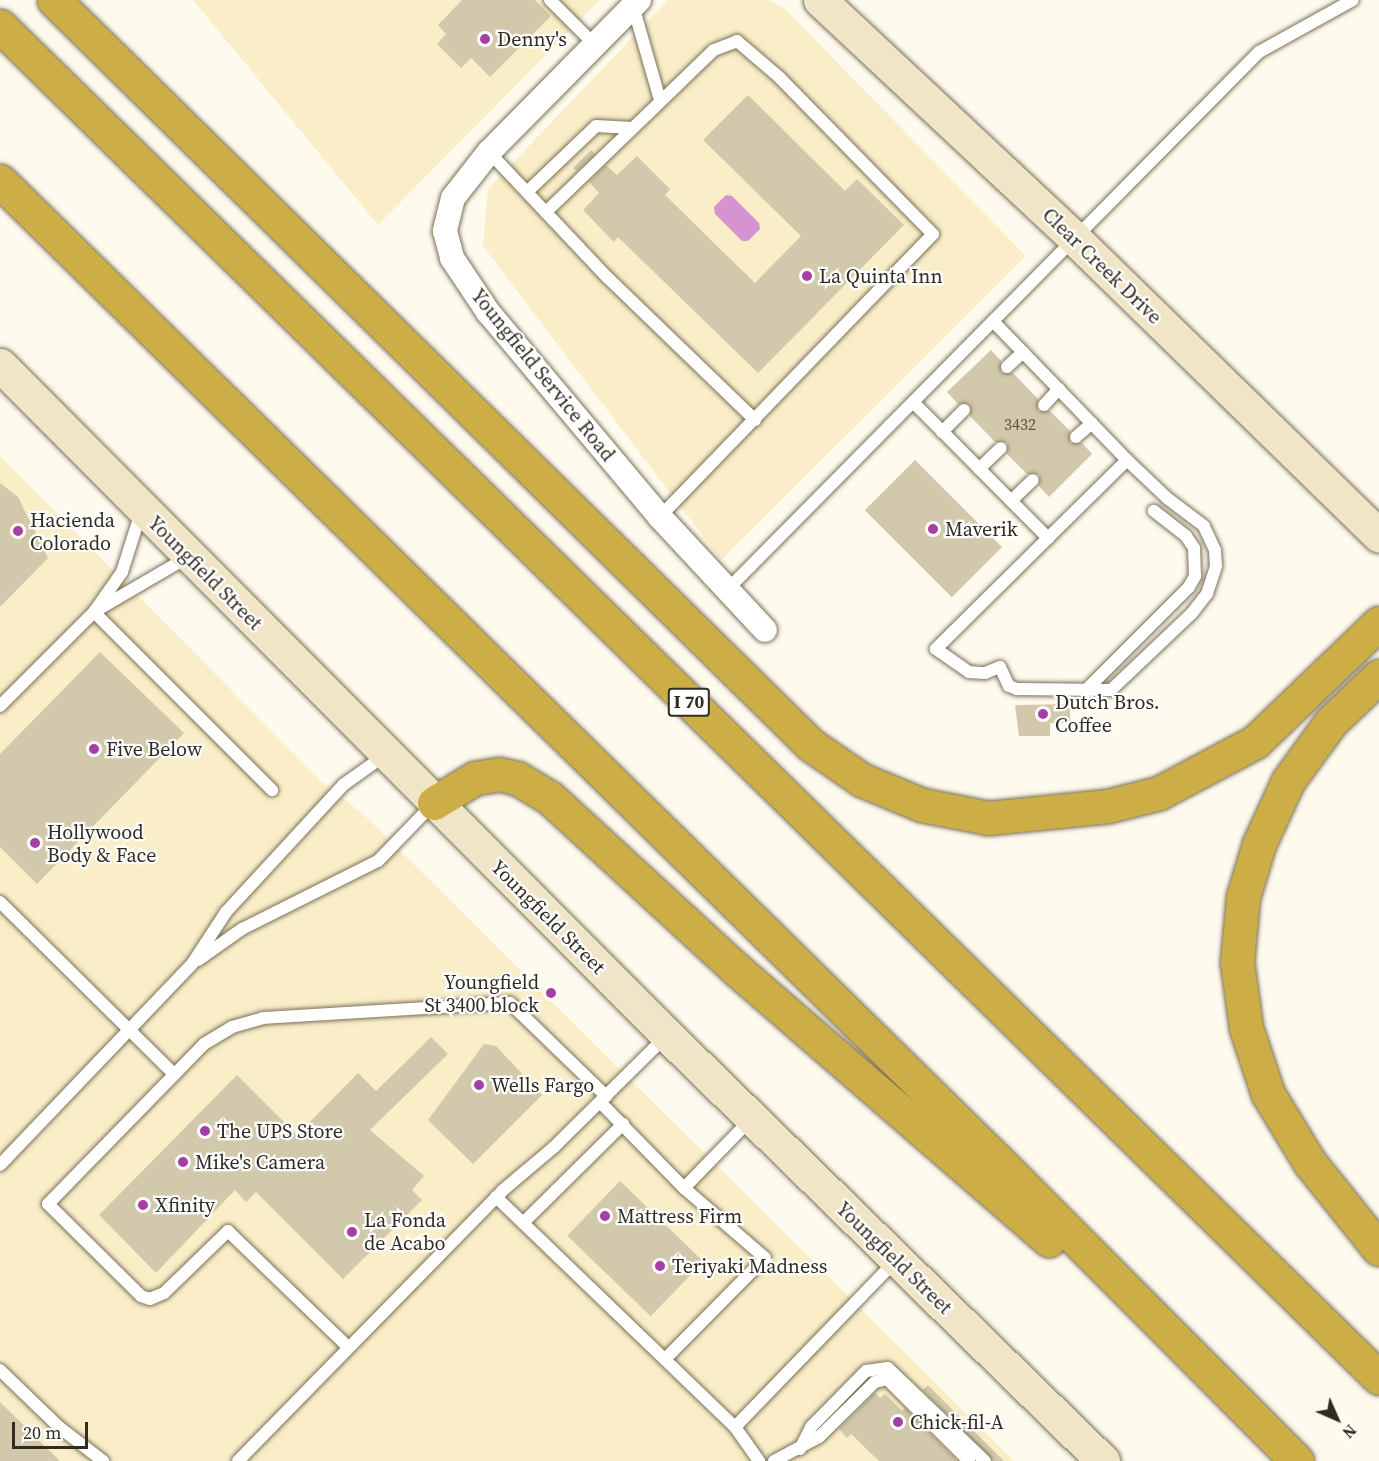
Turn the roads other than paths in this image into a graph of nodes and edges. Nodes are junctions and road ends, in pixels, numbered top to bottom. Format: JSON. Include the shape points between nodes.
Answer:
{"nodes":[{"id":1,"x":54,"y":0,"type":"edge"},
{"id":2,"x":550,"y":0,"type":"edge"},
{"id":3,"x":820,"y":0,"type":"edge"},
{"id":4,"x":1353,"y":0,"type":"edge"},
{"id":5,"x":636,"y":3,"type":"edge"},
{"id":6,"x":0,"y":26,"type":"edge"},
{"id":7,"x":595,"y":45,"type":"junction"},
{"id":8,"x":660,"y":100,"type":"junction"},
{"id":9,"x":632,"y":128,"type":"junction"},
{"id":10,"x":489,"y":153,"type":"junction"},
{"id":11,"x":0,"y":182,"type":"edge"},
{"id":12,"x":526,"y":192,"type":"junction"},
{"id":13,"x":546,"y":212,"type":"junction"},
{"id":14,"x":1074,"y":238,"type":"junction"},
{"id":15,"x":993,"y":321,"type":"junction"},
{"id":16,"x":1023,"y":352,"type":"junction"},
{"id":17,"x":0,"y":365,"type":"edge"},
{"id":18,"x":1007,"y":367,"type":"dead end"},
{"id":19,"x":1059,"y":389,"type":"junction"},
{"id":20,"x":913,"y":402,"type":"junction"},
{"id":21,"x":1044,"y":405,"type":"dead end"},
{"id":22,"x":964,"y":410,"type":"dead end"},
{"id":23,"x":754,"y":420,"type":"junction"},
{"id":24,"x":1092,"y":423,"type":"junction"},
{"id":25,"x":942,"y":432,"type":"junction"},
{"id":26,"x":1076,"y":437,"type":"dead end"},
{"id":27,"x":1001,"y":448,"type":"dead end"},
{"id":28,"x":1128,"y":460,"type":"junction"},
{"id":29,"x":979,"y":469,"type":"junction"},
{"id":30,"x":1033,"y":480,"type":"dead end"},
{"id":31,"x":1011,"y":501,"type":"junction"},
{"id":32,"x":142,"y":510,"type":"junction"},
{"id":33,"x":1154,"y":511,"type":"dead end"},
{"id":34,"x":660,"y":517,"type":"junction"},
{"id":35,"x":1379,"y":536,"type":"edge"},
{"id":36,"x":1048,"y":538,"type":"junction"},
{"id":37,"x":188,"y":557,"type":"junction"},
{"id":38,"x":726,"y":591,"type":"junction"},
{"id":39,"x":94,"y":612,"type":"junction"},
{"id":40,"x":1379,"y":623,"type":"edge"},
{"id":41,"x":765,"y":630,"type":"dead end"},
{"id":42,"x":1379,"y":676,"type":"edge"},
{"id":43,"x":1085,"y":691,"type":"junction"},
{"id":44,"x":0,"y":706,"type":"edge"},
{"id":45,"x":385,"y":754,"type":"junction"},
{"id":46,"x":272,"y":790,"type":"dead end"},
{"id":47,"x":434,"y":803,"type":"junction"},
{"id":48,"x":0,"y":903,"type":"edge"},
{"id":49,"x":192,"y":964,"type":"junction"},
{"id":50,"x":129,"y":1030,"type":"junction"},
{"id":51,"x":667,"y":1035,"type":"junction"},
{"id":52,"x":174,"y":1074,"type":"junction"},
{"id":53,"x":603,"y":1099,"type":"junction"},
{"id":54,"x":752,"y":1119,"type":"junction"},
{"id":55,"x":623,"y":1124,"type":"junction"},
{"id":56,"x":0,"y":1165,"type":"edge"},
{"id":57,"x":684,"y":1188,"type":"junction"},
{"id":58,"x":496,"y":1197,"type":"junction"},
{"id":59,"x":523,"y":1223,"type":"junction"},
{"id":60,"x":1379,"y":1249,"type":"edge"},
{"id":61,"x":896,"y":1260,"type":"junction"},
{"id":62,"x":348,"y":1347,"type":"junction"},
{"id":63,"x":665,"y":1359,"type":"junction"},
{"id":64,"x":0,"y":1370,"type":"edge"},
{"id":65,"x":1379,"y":1378,"type":"edge"},
{"id":66,"x":1245,"y":1409,"type":"junction"},
{"id":67,"x":735,"y":1427,"type":"junction"},
{"id":68,"x":800,"y":1449,"type":"junction"},
{"id":69,"x":103,"y":1461,"type":"edge"},
{"id":70,"x":238,"y":1461,"type":"edge"},
{"id":71,"x":759,"y":1461,"type":"edge"},
{"id":72,"x":774,"y":1461,"type":"edge"},
{"id":73,"x":969,"y":1461,"type":"edge"},
{"id":74,"x":985,"y":1461,"type":"edge"},
{"id":75,"x":1104,"y":1461,"type":"edge"},
{"id":76,"x":1297,"y":1461,"type":"edge"}],
"edges":[{"from":1,"to":40,"type":"highway","via":[[811,745],[862,780],[922,805],[988,818],[1075,811],[1159,792],[1255,742]]},
{"from":2,"to":7,"type":"lane"},
{"from":3,"to":14,"type":"main road","name":"Clear Creek Drive"},
{"from":4,"to":14,"type":"lane","via":[[1259,52]]},
{"from":5,"to":7,"type":"street","name":"Youngfield Service Road"},
{"from":5,"to":8,"type":"lane"},
{"from":6,"to":65,"type":"highway","number":"I 70"},
{"from":7,"to":10,"type":"street","name":"Youngfield Service Road"},
{"from":8,"to":9,"type":"lane"},
{"from":8,"to":23,"type":"lane","via":[[714,50],[737,40],[933,234]]},
{"from":9,"to":12,"type":"lane","via":[[596,126]]},
{"from":9,"to":13,"type":"lane"},
{"from":10,"to":12,"type":"lane"},
{"from":10,"to":34,"type":"street","name":"Youngfield Service Road","via":[[453,198],[445,231],[452,258],[488,312]]},
{"from":11,"to":66,"type":"highway","via":[[998,1160]]},
{"from":12,"to":13,"type":"lane"},
{"from":13,"to":23,"type":"lane"},
{"from":14,"to":15,"type":"lane"},
{"from":14,"to":35,"type":"main road","name":"Clear Creek Drive"},
{"from":15,"to":16,"type":"lane"},
{"from":15,"to":20,"type":"lane"},
{"from":16,"to":18,"type":"lane"},
{"from":16,"to":19,"type":"lane"},
{"from":17,"to":32,"type":"main road","name":"Youngfield Street"},
{"from":19,"to":21,"type":"lane"},
{"from":19,"to":24,"type":"lane"},
{"from":20,"to":25,"type":"lane"},
{"from":20,"to":38,"type":"lane"},
{"from":22,"to":25,"type":"lane"},
{"from":23,"to":34,"type":"lane"},
{"from":24,"to":26,"type":"lane"},
{"from":24,"to":28,"type":"lane"},
{"from":25,"to":29,"type":"lane"},
{"from":27,"to":29,"type":"lane"},
{"from":28,"to":36,"type":"lane"},
{"from":28,"to":43,"type":"lane","via":[[1167,498],[1204,526],[1211,538],[1215,566],[1207,594],[1122,683],[1111,690]]},
{"from":29,"to":31,"type":"lane"},
{"from":30,"to":31,"type":"lane"},
{"from":31,"to":36,"type":"lane"},
{"from":32,"to":37,"type":"main road","name":"Youngfield Street"},
{"from":32,"to":39,"type":"lane","via":[[122,572]]},
{"from":33,"to":43,"type":"lane","via":[[1186,536],[1194,548],[1195,576],[1190,587]]},
{"from":34,"to":38,"type":"street","name":"Youngfield Service Road"},
{"from":36,"to":43,"type":"lane","via":[[936,649],[969,672],[985,673],[1000,667],[1009,686],[1017,689]]},
{"from":37,"to":39,"type":"lane"},
{"from":37,"to":45,"type":"main road","name":"Youngfield Street"},
{"from":38,"to":41,"type":"street","name":"Youngfield Service Road"},
{"from":39,"to":44,"type":"lane"},
{"from":39,"to":46,"type":"lane"},
{"from":42,"to":60,"type":"highway","via":[[1332,722],[1288,781],[1259,844],[1243,897],[1237,962],[1246,1028],[1268,1094],[1310,1163]]},
{"from":45,"to":47,"type":"main road","name":"Youngfield Street"},
{"from":45,"to":49,"type":"lane","via":[[343,785],[226,912]]},
{"from":47,"to":49,"type":"lane","via":[[378,861],[242,928]]},
{"from":47,"to":51,"type":"main road","name":"Youngfield Street"},
{"from":47,"to":66,"type":"highway","via":[[475,778],[499,774],[517,778],[549,797],[736,969]]},
{"from":48,"to":50,"type":"lane"},
{"from":49,"to":50,"type":"lane"},
{"from":50,"to":52,"type":"lane"},
{"from":50,"to":56,"type":"lane"},
{"from":51,"to":53,"type":"lane"},
{"from":51,"to":54,"type":"main road","name":"Youngfield Street"},
{"from":52,"to":53,"type":"lane","via":[[218,1034],[262,1018],[510,1004]]},
{"from":52,"to":62,"type":"lane","via":[[48,1204],[141,1296],[150,1299],[164,1293],[228,1231]]},
{"from":53,"to":55,"type":"lane"},
{"from":53,"to":58,"type":"lane"},
{"from":54,"to":57,"type":"lane"},
{"from":54,"to":61,"type":"main road","name":"Youngfield Street"},
{"from":55,"to":57,"type":"lane"},
{"from":55,"to":59,"type":"lane"},
{"from":57,"to":63,"type":"lane","via":[[765,1258]]},
{"from":58,"to":59,"type":"lane"},
{"from":58,"to":62,"type":"lane"},
{"from":59,"to":63,"type":"lane"},
{"from":61,"to":67,"type":"lane"},
{"from":61,"to":75,"type":"main road","name":"Youngfield Street"},
{"from":62,"to":70,"type":"lane"},
{"from":63,"to":67,"type":"lane"},
{"from":64,"to":69,"type":"lane","via":[[59,1427]]},
{"from":66,"to":76,"type":"highway"},
{"from":67,"to":71,"type":"lane"},
{"from":68,"to":72,"type":"lane"},
{"from":68,"to":73,"type":"lane","via":[[819,1437],[874,1382],[888,1379]]},
{"from":68,"to":74,"type":"lane","via":[[811,1427],[866,1371],[888,1368]]}]}
